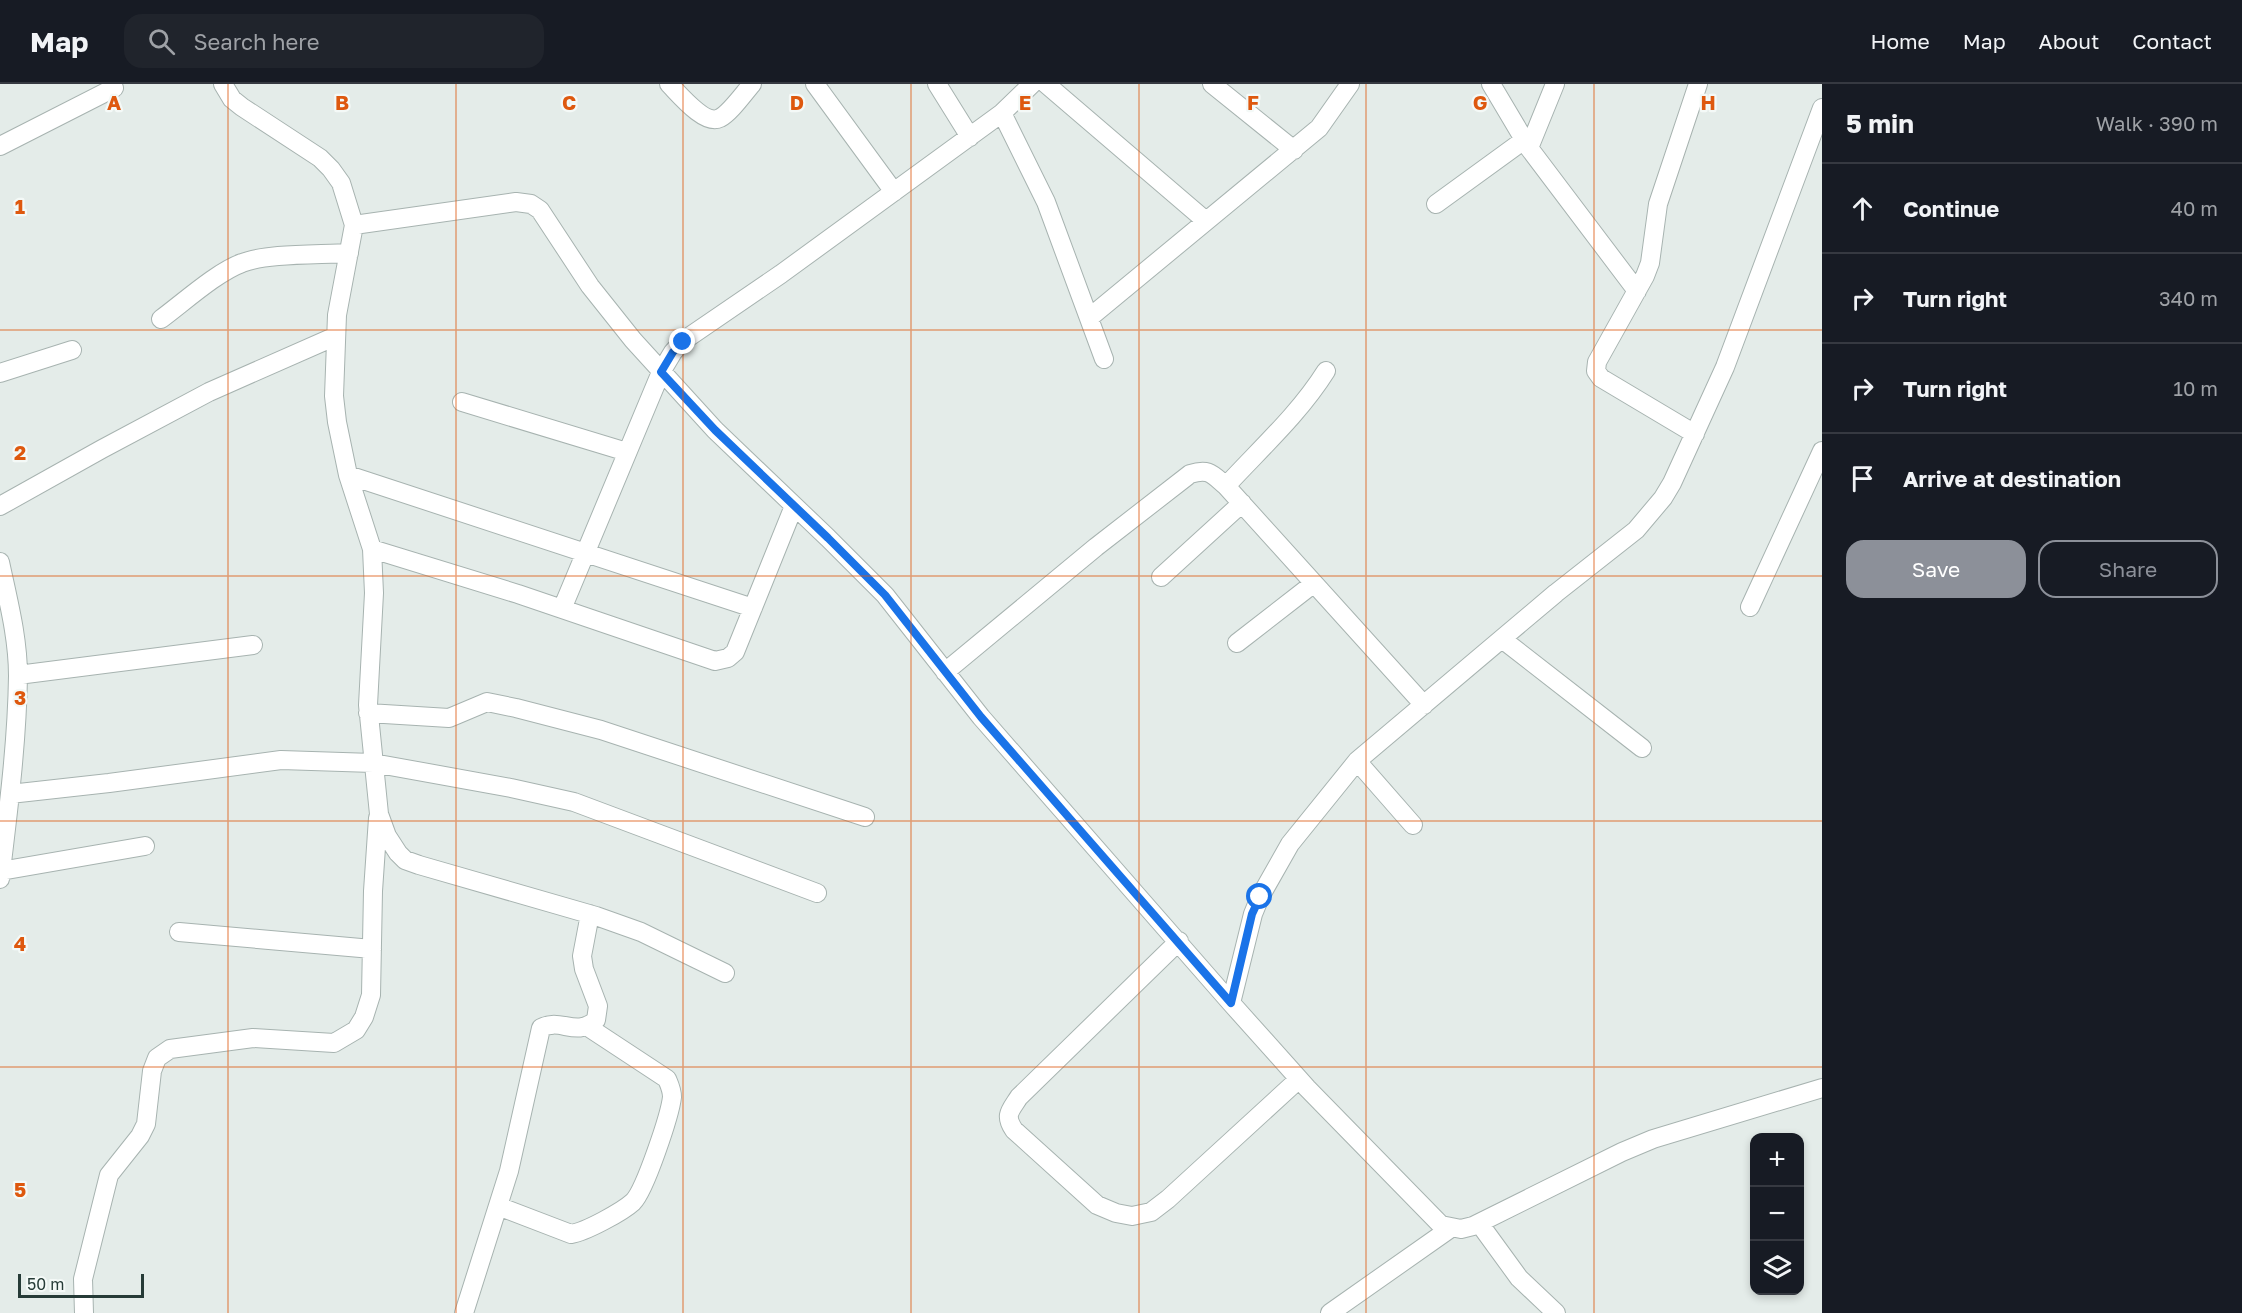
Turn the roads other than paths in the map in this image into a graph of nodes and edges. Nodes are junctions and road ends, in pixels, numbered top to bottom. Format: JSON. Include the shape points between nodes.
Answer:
{"nodes":[{"id":1,"x":223,"y":84,"type":"edge"},
{"id":2,"x":669,"y":84,"type":"edge"},
{"id":3,"x":752,"y":84,"type":"edge"},
{"id":4,"x":815,"y":84,"type":"edge"},
{"id":5,"x":937,"y":84,"type":"edge"},
{"id":6,"x":1032,"y":84,"type":"edge"},
{"id":7,"x":1046,"y":84,"type":"edge"},
{"id":8,"x":1212,"y":84,"type":"edge"},
{"id":9,"x":1350,"y":84,"type":"edge"},
{"id":10,"x":1491,"y":84,"type":"edge"},
{"id":11,"x":1555,"y":84,"type":"edge"},
{"id":12,"x":1698,"y":84,"type":"edge"},
{"id":13,"x":114,"y":88,"type":"dead end"},
{"id":14,"x":1822,"y":108,"type":"edge"},
{"id":15,"x":1002,"y":113,"type":"junction"},
{"id":16,"x":970,"y":137,"type":"junction"},
{"id":17,"x":1527,"y":144,"type":"junction"},
{"id":18,"x":0,"y":146,"type":"edge"},
{"id":19,"x":1294,"y":150,"type":"junction"},
{"id":20,"x":894,"y":192,"type":"junction"},
{"id":21,"x":1436,"y":204,"type":"dead end"},
{"id":22,"x":1206,"y":221,"type":"junction"},
{"id":23,"x":354,"y":225,"type":"junction"},
{"id":24,"x":349,"y":254,"type":"junction"},
{"id":25,"x":1637,"y":291,"type":"junction"},
{"id":26,"x":1089,"y":318,"type":"junction"},
{"id":27,"x":161,"y":319,"type":"dead end"},
{"id":28,"x":336,"y":336,"type":"junction"},
{"id":29,"x":72,"y":350,"type":"dead end"},
{"id":30,"x":1104,"y":358,"type":"dead end"},
{"id":31,"x":1326,"y":371,"type":"dead end"},
{"id":32,"x":661,"y":372,"type":"junction"},
{"id":33,"x":0,"y":373,"type":"edge"},
{"id":34,"x":462,"y":402,"type":"dead end"},
{"id":35,"x":1695,"y":434,"type":"junction"},
{"id":36,"x":627,"y":452,"type":"junction"},
{"id":37,"x":1822,"y":453,"type":"edge"},
{"id":38,"x":348,"y":475,"type":"junction"},
{"id":39,"x":1226,"y":486,"type":"junction"},
{"id":40,"x":1242,"y":503,"type":"junction"},
{"id":41,"x":0,"y":506,"type":"edge"},
{"id":42,"x":794,"y":506,"type":"junction"},
{"id":43,"x":372,"y":549,"type":"junction"},
{"id":44,"x":584,"y":554,"type":"junction"},
{"id":45,"x":0,"y":562,"type":"edge"},
{"id":46,"x":1161,"y":577,"type":"dead end"},
{"id":47,"x":1313,"y":584,"type":"junction"},
{"id":48,"x":1750,"y":607,"type":"dead end"},
{"id":49,"x":753,"y":608,"type":"junction"},
{"id":50,"x":561,"y":609,"type":"junction"},
{"id":51,"x":1502,"y":639,"type":"junction"},
{"id":52,"x":1238,"y":643,"type":"dead end"},
{"id":53,"x":253,"y":645,"type":"dead end"},
{"id":54,"x":945,"y":672,"type":"junction"},
{"id":55,"x":18,"y":675,"type":"junction"},
{"id":56,"x":1424,"y":705,"type":"junction"},
{"id":57,"x":368,"y":713,"type":"junction"},
{"id":58,"x":1642,"y":748,"type":"dead end"},
{"id":59,"x":1357,"y":761,"type":"junction"},
{"id":60,"x":373,"y":763,"type":"junction"},
{"id":61,"x":10,"y":794,"type":"junction"},
{"id":62,"x":379,"y":814,"type":"junction"},
{"id":63,"x":865,"y":817,"type":"dead end"},
{"id":64,"x":1413,"y":825,"type":"dead end"},
{"id":65,"x":145,"y":846,"type":"dead end"},
{"id":66,"x":0,"y":875,"type":"edge"},
{"id":67,"x":817,"y":893,"type":"dead end"},
{"id":68,"x":590,"y":914,"type":"junction"},
{"id":69,"x":179,"y":932,"type":"dead end"},
{"id":70,"x":1179,"y":941,"type":"junction"},
{"id":71,"x":372,"y":949,"type":"junction"},
{"id":72,"x":725,"y":973,"type":"dead end"},
{"id":73,"x":1231,"y":1003,"type":"junction"},
{"id":74,"x":588,"y":1027,"type":"junction"},
{"id":75,"x":1299,"y":1079,"type":"junction"},
{"id":76,"x":1822,"y":1089,"type":"edge"},
{"id":77,"x":498,"y":1206,"type":"junction"},
{"id":78,"x":1479,"y":1223,"type":"junction"},
{"id":79,"x":1450,"y":1228,"type":"junction"},
{"id":80,"x":84,"y":1313,"type":"edge"},
{"id":81,"x":464,"y":1313,"type":"edge"},
{"id":82,"x":1330,"y":1313,"type":"edge"},
{"id":83,"x":1556,"y":1313,"type":"edge"}],
"edges":[{"from":1,"to":23,"type":"street","via":[[242,107],[331,169],[340,183]]},
{"from":2,"to":3,"type":"street","via":[[713,121],[722,118]]},
{"from":4,"to":20,"type":"street"},
{"from":5,"to":16,"type":"street"},
{"from":6,"to":15,"type":"street"},
{"from":7,"to":22,"type":"street"},
{"from":8,"to":19,"type":"street"},
{"from":9,"to":19,"type":"street","via":[[1319,128]]},
{"from":10,"to":17,"type":"street"},
{"from":11,"to":17,"type":"street"},
{"from":12,"to":25,"type":"street","via":[[1658,204],[1650,263]]},
{"from":13,"to":18,"type":"street"},
{"from":14,"to":35,"type":"street","via":[[1725,367]]},
{"from":15,"to":16,"type":"street"},
{"from":15,"to":26,"type":"street","via":[[1046,202]]},
{"from":16,"to":20,"type":"street"},
{"from":17,"to":21,"type":"street"},
{"from":17,"to":25,"type":"street"},
{"from":19,"to":22,"type":"street"},
{"from":20,"to":32,"type":"street","via":[[683,342]]},
{"from":22,"to":26,"type":"street"},
{"from":23,"to":24,"type":"street"},
{"from":23,"to":32,"type":"street","via":[[516,202],[531,204],[546,217],[590,286]]},
{"from":24,"to":27,"type":"street","via":[[261,258],[241,263]]},
{"from":24,"to":28,"type":"street"},
{"from":25,"to":35,"type":"street","via":[[1597,362],[1596,371],[1601,378]]},
{"from":26,"to":30,"type":"street"},
{"from":28,"to":38,"type":"street","via":[[334,396]]},
{"from":28,"to":41,"type":"street","via":[[209,392]]},
{"from":29,"to":33,"type":"street"},
{"from":31,"to":39,"type":"street","via":[[1315,389]]},
{"from":32,"to":36,"type":"street"},
{"from":32,"to":42,"type":"street"},
{"from":34,"to":36,"type":"street"},
{"from":35,"to":51,"type":"street","via":[[1668,490],[1635,530]]},
{"from":36,"to":44,"type":"street"},
{"from":37,"to":48,"type":"street"},
{"from":38,"to":43,"type":"street"},
{"from":38,"to":44,"type":"street"},
{"from":39,"to":40,"type":"street"},
{"from":39,"to":54,"type":"street","via":[[1211,473],[1202,470],[1191,474]]},
{"from":40,"to":46,"type":"street"},
{"from":40,"to":47,"type":"street"},
{"from":42,"to":49,"type":"street"},
{"from":42,"to":54,"type":"street","via":[[885,595]]},
{"from":43,"to":50,"type":"street"},
{"from":43,"to":57,"type":"street","via":[[374,593]]},
{"from":44,"to":49,"type":"street"},
{"from":44,"to":50,"type":"street"},
{"from":45,"to":55,"type":"street","via":[[14,627]]},
{"from":47,"to":52,"type":"street"},
{"from":47,"to":56,"type":"street"},
{"from":49,"to":50,"type":"street","via":[[735,652],[715,661]]},
{"from":51,"to":56,"type":"street"},
{"from":51,"to":58,"type":"street"},
{"from":53,"to":55,"type":"street"},
{"from":54,"to":70,"type":"street"},
{"from":55,"to":61,"type":"street"},
{"from":56,"to":59,"type":"street"},
{"from":57,"to":60,"type":"street"},
{"from":57,"to":63,"type":"street","via":[[449,718],[487,702],[516,708],[600,729]]},
{"from":59,"to":64,"type":"street"},
{"from":59,"to":73,"type":"street","via":[[1290,844],[1260,897],[1252,914]]},
{"from":60,"to":61,"type":"street","via":[[281,760]]},
{"from":60,"to":62,"type":"street"},
{"from":60,"to":67,"type":"street","via":[[574,802]]},
{"from":61,"to":66,"type":"street"},
{"from":62,"to":68,"type":"street","via":[[387,836],[405,860]]},
{"from":62,"to":71,"type":"street"},
{"from":65,"to":66,"type":"street"},
{"from":68,"to":72,"type":"street","via":[[641,932]]},
{"from":68,"to":74,"type":"street","via":[[582,956],[598,1006],[596,1020]]},
{"from":69,"to":71,"type":"street"},
{"from":70,"to":73,"type":"street"},
{"from":70,"to":75,"type":"street","via":[[1019,1097],[1009,1112],[1008,1121],[1014,1131],[1097,1205],[1132,1216],[1151,1212],[1167,1199]]},
{"from":71,"to":80,"type":"street","via":[[371,995],[364,1017],[356,1030],[334,1043],[253,1038],[170,1049],[157,1058],[146,1124],[109,1175],[83,1279]]},
{"from":73,"to":75,"type":"street"},
{"from":74,"to":77,"type":"street","via":[[548,1024],[541,1028]]},
{"from":74,"to":77,"type":"street","via":[[667,1080],[672,1088],[662,1136],[640,1190],[634,1201],[571,1234]]},
{"from":75,"to":79,"type":"street","via":[[1441,1225]]},
{"from":76,"to":78,"type":"street","via":[[1653,1139]]},
{"from":77,"to":81,"type":"street"},
{"from":78,"to":79,"type":"street"},
{"from":78,"to":83,"type":"street","via":[[1520,1278]]},
{"from":79,"to":82,"type":"street"}]}
